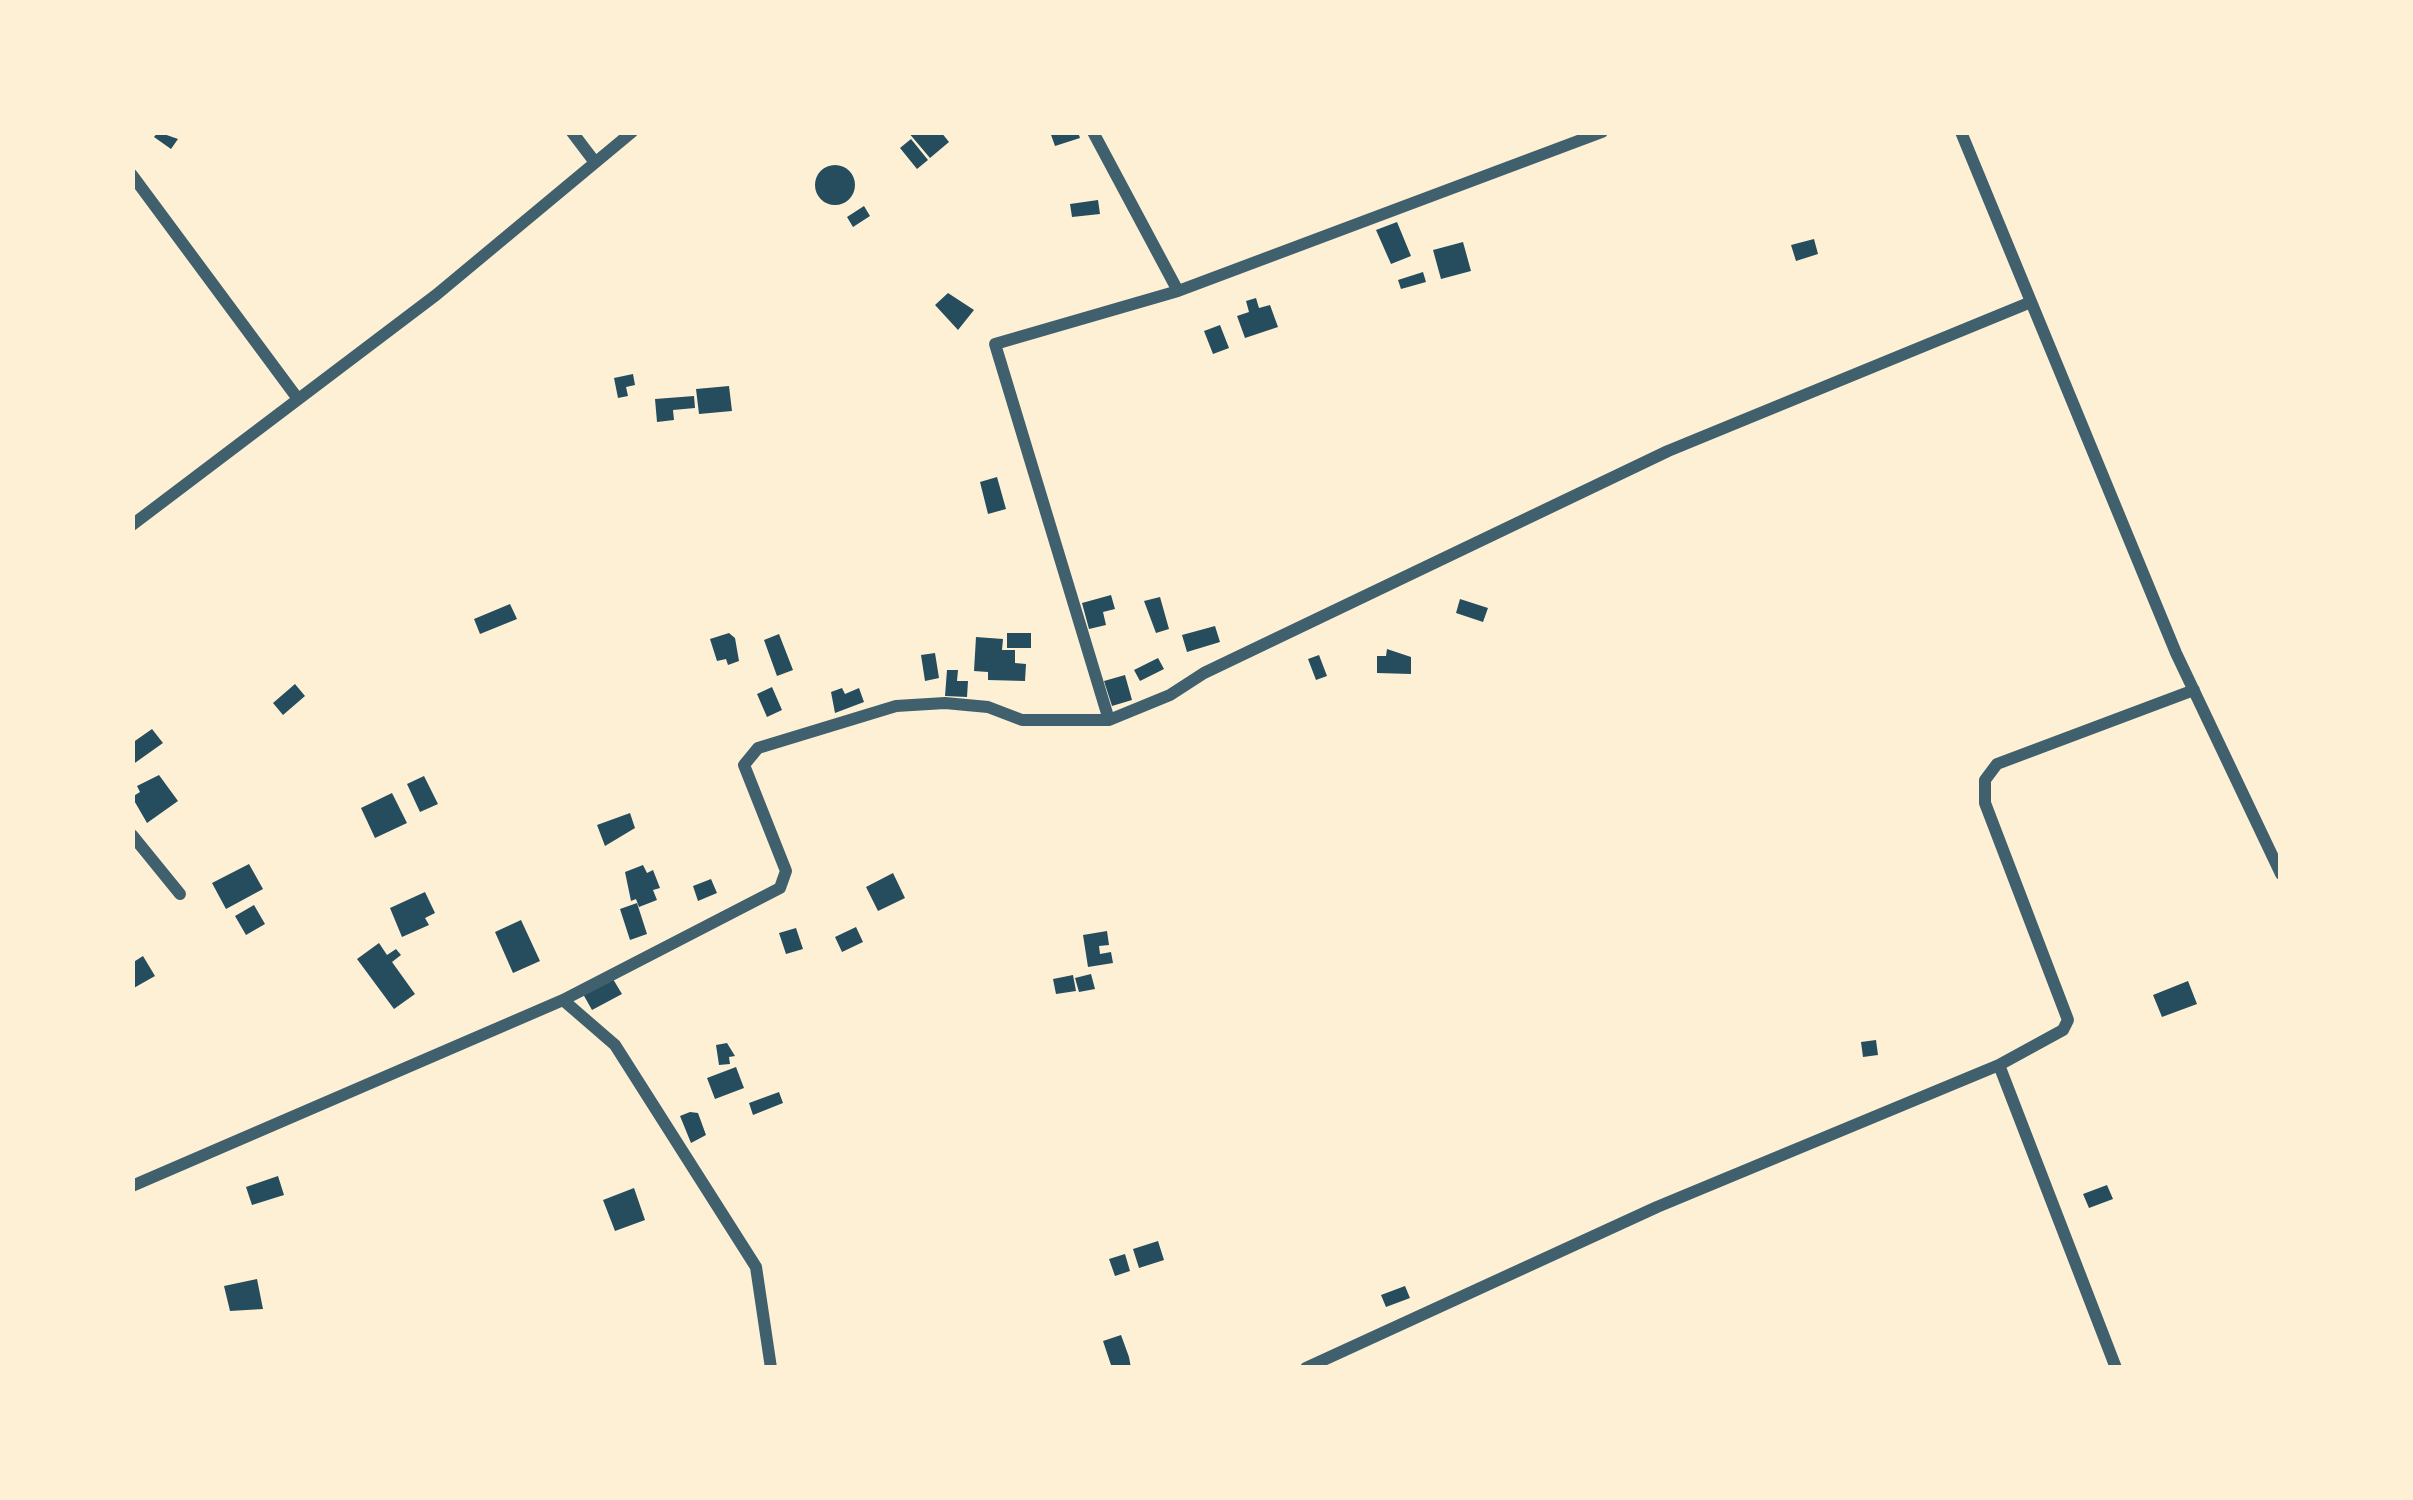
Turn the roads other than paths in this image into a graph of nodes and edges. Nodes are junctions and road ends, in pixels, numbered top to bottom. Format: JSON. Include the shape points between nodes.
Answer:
{"nodes":[{"id":1,"x":572,"y":132,"type":"edge"},
{"id":2,"x":632,"y":132,"type":"edge"},
{"id":3,"x":1093,"y":132,"type":"edge"},
{"id":4,"x":1548,"y":132,"type":"edge"},
{"id":5,"x":1602,"y":132,"type":"edge"},
{"id":6,"x":1961,"y":132,"type":"edge"},
{"id":7,"x":1556,"y":148,"type":"junction"},
{"id":8,"x":595,"y":161,"type":"junction"},
{"id":9,"x":132,"y":175,"type":"edge"},
{"id":10,"x":1178,"y":291,"type":"junction"},
{"id":11,"x":2031,"y":302,"type":"junction"},
{"id":12,"x":298,"y":399,"type":"junction"},
{"id":13,"x":132,"y":525,"type":"edge"},
{"id":14,"x":2194,"y":690,"type":"junction"},
{"id":15,"x":1108,"y":720,"type":"junction"},
{"id":16,"x":132,"y":835,"type":"edge"},
{"id":17,"x":2281,"y":874,"type":"edge"},
{"id":18,"x":180,"y":894,"type":"dead end"},
{"id":19,"x":563,"y":1000,"type":"junction"},
{"id":20,"x":1999,"y":1065,"type":"junction"},
{"id":21,"x":132,"y":1186,"type":"edge"},
{"id":22,"x":771,"y":1368,"type":"edge"},
{"id":23,"x":1306,"y":1368,"type":"edge"},
{"id":24,"x":2116,"y":1368,"type":"edge"}],
"edges":[{"from":1,"to":8,"type":"street"},
{"from":2,"to":8,"type":"street"},
{"from":3,"to":10,"type":"street"},
{"from":4,"to":7,"type":"street"},
{"from":5,"to":7,"type":"street"},
{"from":6,"to":11,"type":"street"},
{"from":7,"to":10,"type":"street"},
{"from":8,"to":12,"type":"street"},
{"from":9,"to":12,"type":"street"},
{"from":10,"to":15,"type":"street","via":[[995,344]]},
{"from":11,"to":14,"type":"street"},
{"from":11,"to":15,"type":"street","via":[[1668,451]]},
{"from":12,"to":13,"type":"street"},
{"from":14,"to":17,"type":"street"},
{"from":14,"to":20,"type":"street","via":[[1997,764],[1985,781],[1985,803],[2068,1020]]},
{"from":15,"to":19,"type":"street","via":[[1022,720],[945,703],[896,706],[758,748],[744,765],[786,871],[780,888]]},
{"from":16,"to":18,"type":"street"},
{"from":19,"to":21,"type":"street"},
{"from":19,"to":22,"type":"street","via":[[615,1045],[756,1267]]},
{"from":20,"to":23,"type":"street","via":[[1657,1207]]},
{"from":20,"to":24,"type":"street"}]}
